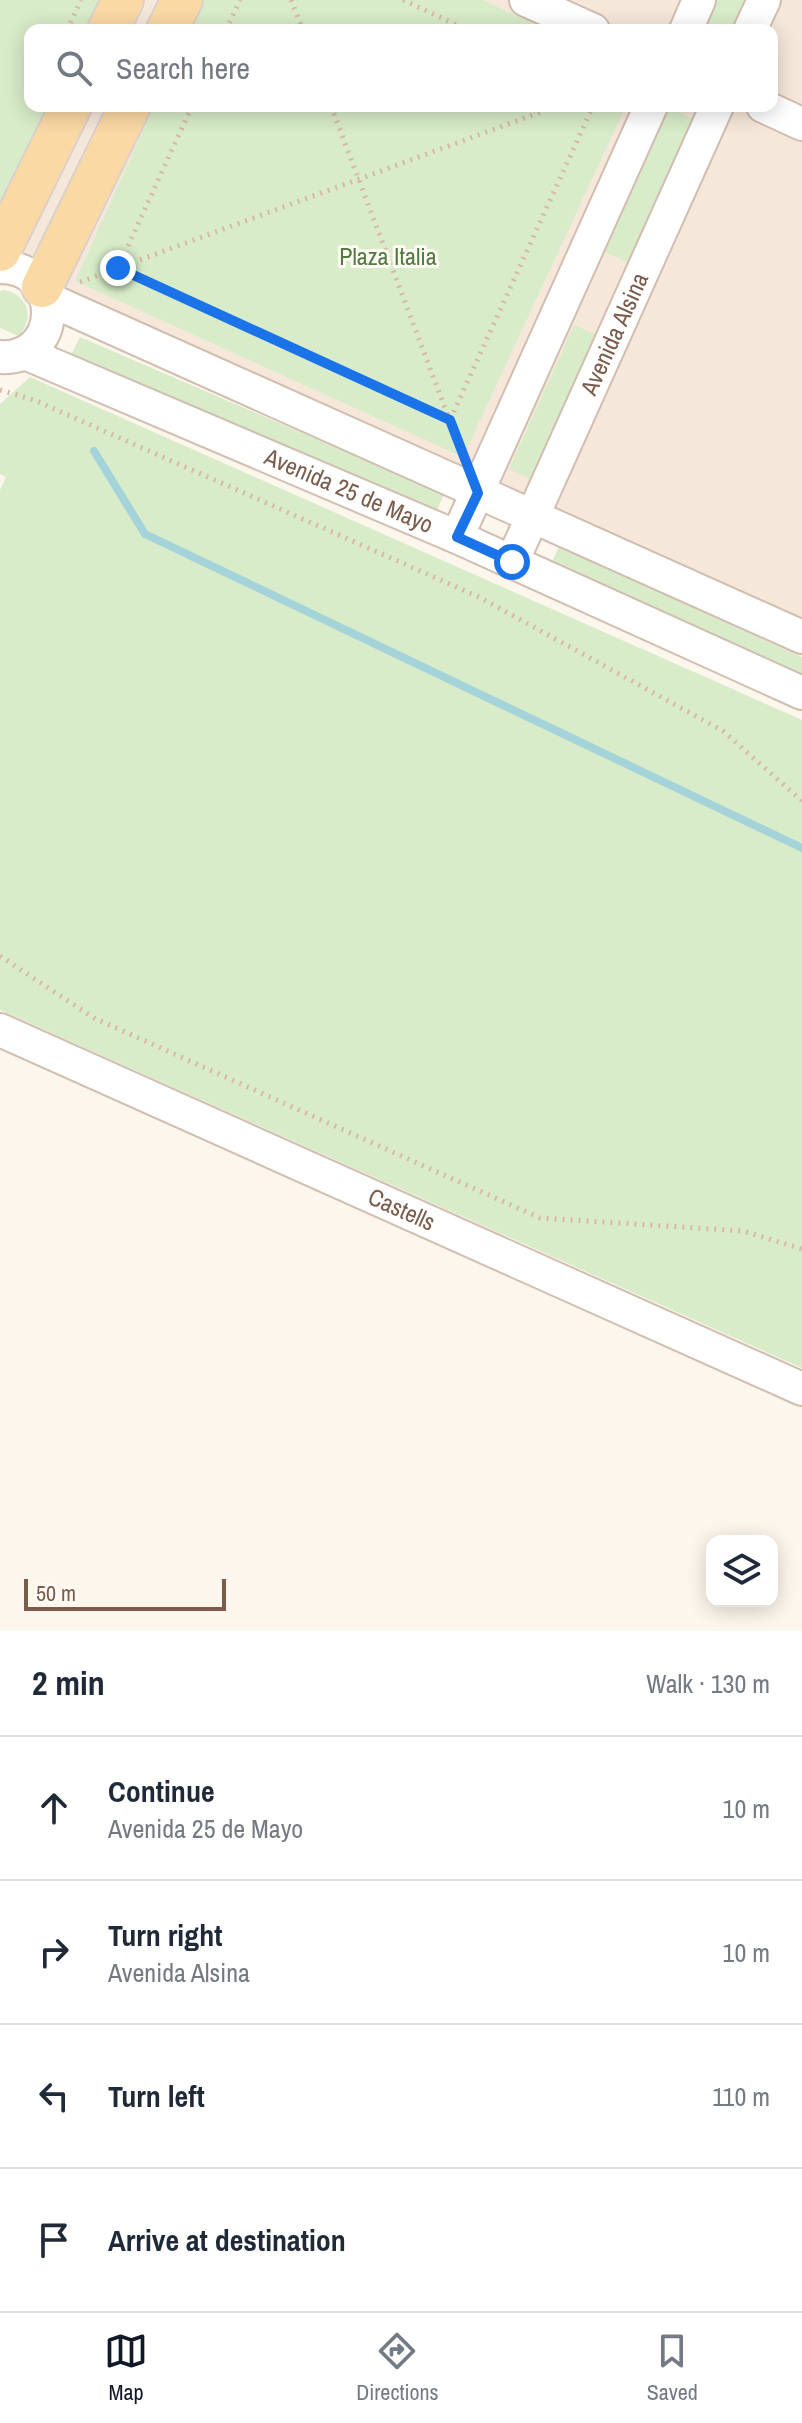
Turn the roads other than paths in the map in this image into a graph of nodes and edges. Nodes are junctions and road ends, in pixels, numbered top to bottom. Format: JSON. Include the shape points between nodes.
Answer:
{"nodes":[{"id":1,"x":123,"y":0,"type":"edge"},
{"id":2,"x":182,"y":0,"type":"edge"},
{"id":3,"x":526,"y":0,"type":"edge"},
{"id":4,"x":699,"y":0,"type":"edge"},
{"id":5,"x":764,"y":0,"type":"edge"},
{"id":6,"x":111,"y":24,"type":"edge"},
{"id":7,"x":170,"y":24,"type":"edge"},
{"id":8,"x":580,"y":24,"type":"edge"},
{"id":9,"x":689,"y":24,"type":"edge"},
{"id":10,"x":753,"y":24,"type":"edge"},
{"id":11,"x":68,"y":112,"type":"edge"},
{"id":12,"x":127,"y":112,"type":"edge"},
{"id":13,"x":648,"y":112,"type":"edge"},
{"id":14,"x":714,"y":112,"type":"edge"},
{"id":15,"x":776,"y":112,"type":"edge"},
{"id":16,"x":802,"y":124,"type":"edge"},
{"id":17,"x":0,"y":251,"type":"edge"},
{"id":18,"x":0,"y":267,"type":"edge"},
{"id":19,"x":45,"y":294,"type":"junction"},
{"id":20,"x":12,"y":355,"type":"edge"},
{"id":21,"x":478,"y":493,"type":"junction"},
{"id":22,"x":532,"y":517,"type":"junction"},
{"id":23,"x":457,"y":537,"type":"junction"},
{"id":24,"x":512,"y":562,"type":"junction"},
{"id":25,"x":802,"y":637,"type":"edge"},
{"id":26,"x":802,"y":693,"type":"edge"},
{"id":27,"x":0,"y":1030,"type":"edge"},
{"id":28,"x":802,"y":1389,"type":"edge"}],
"edges":[{"from":1,"to":6,"type":"main road"},
{"from":2,"to":7,"type":"main road"},
{"from":3,"to":8,"type":"street"},
{"from":4,"to":9,"type":"street"},
{"from":5,"to":10,"type":"street"},
{"from":11,"to":17,"type":"main road"},
{"from":12,"to":19,"type":"main road"},
{"from":13,"to":21,"type":"street"},
{"from":14,"to":22,"type":"street","name":"Avenida Alsina"},
{"from":15,"to":16,"type":"street"},
{"from":18,"to":19,"type":"street","name":"Avenida 25 de Mayo","via":[[25,272]]},
{"from":19,"to":20,"type":"street","via":[[48,320],[41,339]]},
{"from":19,"to":21,"type":"street","name":"Avenida 25 de Mayo"},
{"from":20,"to":23,"type":"street","name":"Avenida 25 de Mayo"},
{"from":21,"to":22,"type":"street","name":"Avenida 25 de Mayo"},
{"from":21,"to":23,"type":"street"},
{"from":22,"to":24,"type":"street","name":"Avenida Alsina"},
{"from":22,"to":25,"type":"street","name":"Avenida 25 de Mayo"},
{"from":23,"to":24,"type":"street","name":"Avenida 25 de Mayo"},
{"from":24,"to":26,"type":"street","name":"Avenida 25 de Mayo"},
{"from":27,"to":28,"type":"street","name":"Castells"}]}
